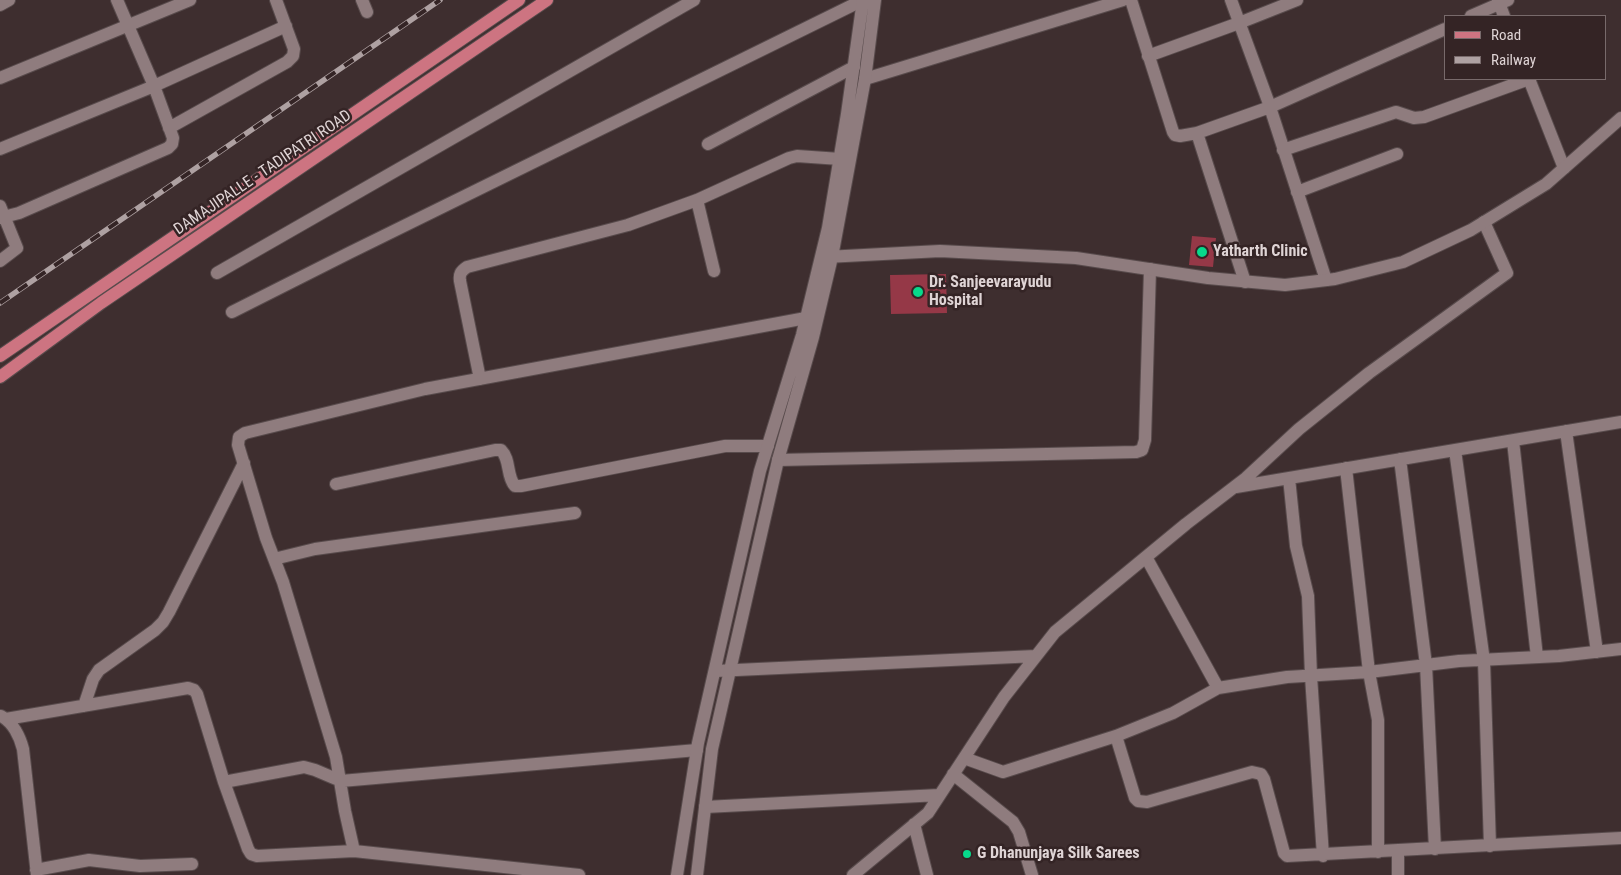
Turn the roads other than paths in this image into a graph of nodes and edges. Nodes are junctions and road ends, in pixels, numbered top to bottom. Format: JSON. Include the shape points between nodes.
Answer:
{"nodes":[{"id":1,"x":9,"y":0,"type":"edge"},
{"id":2,"x":117,"y":0,"type":"edge"},
{"id":3,"x":190,"y":0,"type":"edge"},
{"id":4,"x":276,"y":0,"type":"edge"},
{"id":5,"x":519,"y":0,"type":"edge"},
{"id":6,"x":547,"y":0,"type":"edge"},
{"id":7,"x":694,"y":0,"type":"edge"},
{"id":8,"x":863,"y":0,"type":"edge"},
{"id":9,"x":875,"y":0,"type":"edge"},
{"id":10,"x":1122,"y":0,"type":"edge"},
{"id":11,"x":1131,"y":0,"type":"edge"},
{"id":12,"x":1231,"y":0,"type":"edge"},
{"id":13,"x":1297,"y":0,"type":"edge"},
{"id":14,"x":1502,"y":1,"type":"edge"},
{"id":15,"x":0,"y":5,"type":"edge"},
{"id":16,"x":1473,"y":15,"type":"edge"},
{"id":17,"x":1504,"y":15,"type":"edge"},
{"id":18,"x":1239,"y":23,"type":"junction"},
{"id":19,"x":128,"y":25,"type":"junction"},
{"id":20,"x":286,"y":26,"type":"junction"},
{"id":21,"x":1444,"y":29,"type":"edge"},
{"id":22,"x":1148,"y":56,"type":"junction"},
{"id":23,"x":854,"y":67,"type":"junction"},
{"id":24,"x":0,"y":78,"type":"edge"},
{"id":25,"x":865,"y":79,"type":"junction"},
{"id":26,"x":1526,"y":80,"type":"edge"},
{"id":27,"x":1529,"y":80,"type":"edge"},
{"id":28,"x":154,"y":86,"type":"junction"},
{"id":29,"x":1270,"y":107,"type":"junction"},
{"id":30,"x":1621,"y":118,"type":"edge"},
{"id":31,"x":169,"y":128,"type":"junction"},
{"id":32,"x":1198,"y":133,"type":"junction"},
{"id":33,"x":708,"y":144,"type":"dead end"},
{"id":34,"x":0,"y":150,"type":"edge"},
{"id":35,"x":1284,"y":150,"type":"junction"},
{"id":36,"x":1397,"y":154,"type":"dead end"},
{"id":37,"x":840,"y":159,"type":"junction"},
{"id":38,"x":1564,"y":168,"type":"junction"},
{"id":39,"x":1297,"y":192,"type":"junction"},
{"id":40,"x":697,"y":200,"type":"junction"},
{"id":41,"x":1,"y":214,"type":"edge"},
{"id":42,"x":1484,"y":222,"type":"junction"},
{"id":43,"x":826,"y":257,"type":"junction"},
{"id":44,"x":0,"y":261,"type":"edge"},
{"id":45,"x":1150,"y":269,"type":"junction"},
{"id":46,"x":714,"y":271,"type":"dead end"},
{"id":47,"x":217,"y":272,"type":"dead end"},
{"id":48,"x":1326,"y":280,"type":"junction"},
{"id":49,"x":1245,"y":282,"type":"junction"},
{"id":50,"x":232,"y":312,"type":"dead end"},
{"id":51,"x":806,"y":318,"type":"junction"},
{"id":52,"x":0,"y":356,"type":"edge"},
{"id":53,"x":0,"y":376,"type":"edge"},
{"id":54,"x":480,"y":379,"type":"junction"},
{"id":55,"x":1621,"y":424,"type":"edge"},
{"id":56,"x":1566,"y":431,"type":"junction"},
{"id":57,"x":1513,"y":441,"type":"junction"},
{"id":58,"x":768,"y":446,"type":"junction"},
{"id":59,"x":1454,"y":450,"type":"junction"},
{"id":60,"x":778,"y":460,"type":"junction"},
{"id":61,"x":1400,"y":460,"type":"junction"},
{"id":62,"x":244,"y":463,"type":"junction"},
{"id":63,"x":1346,"y":468,"type":"junction"},
{"id":64,"x":1289,"y":478,"type":"junction"},
{"id":65,"x":336,"y":484,"type":"dead end"},
{"id":66,"x":1234,"y":488,"type":"junction"},
{"id":67,"x":575,"y":513,"type":"dead end"},
{"id":68,"x":1146,"y":557,"type":"junction"},
{"id":69,"x":274,"y":559,"type":"junction"},
{"id":70,"x":740,"y":560,"type":"junction"},
{"id":71,"x":755,"y":564,"type":"junction"},
{"id":72,"x":1621,"y":649,"type":"edge"},
{"id":73,"x":1597,"y":652,"type":"junction"},
{"id":74,"x":1036,"y":656,"type":"junction"},
{"id":75,"x":1537,"y":657,"type":"junction"},
{"id":76,"x":1484,"y":661,"type":"junction"},
{"id":77,"x":1426,"y":665,"type":"junction"},
{"id":78,"x":731,"y":670,"type":"junction"},
{"id":79,"x":715,"y":671,"type":"junction"},
{"id":80,"x":1369,"y":672,"type":"junction"},
{"id":81,"x":1312,"y":676,"type":"junction"},
{"id":82,"x":1218,"y":688,"type":"junction"},
{"id":83,"x":84,"y":706,"type":"junction"},
{"id":84,"x":3,"y":717,"type":"edge"},
{"id":85,"x":1116,"y":736,"type":"junction"},
{"id":86,"x":697,"y":750,"type":"junction"},
{"id":87,"x":964,"y":758,"type":"junction"},
{"id":88,"x":953,"y":774,"type":"junction"},
{"id":89,"x":341,"y":781,"type":"junction"},
{"id":90,"x":224,"y":782,"type":"junction"},
{"id":91,"x":939,"y":795,"type":"junction"},
{"id":92,"x":705,"y":807,"type":"junction"},
{"id":93,"x":914,"y":824,"type":"junction"},
{"id":94,"x":1621,"y":838,"type":"edge"},
{"id":95,"x":1490,"y":846,"type":"junction"},
{"id":96,"x":1435,"y":849,"type":"junction"},
{"id":97,"x":354,"y":851,"type":"junction"},
{"id":98,"x":1398,"y":851,"type":"junction"},
{"id":99,"x":1378,"y":852,"type":"junction"},
{"id":100,"x":1323,"y":856,"type":"junction"},
{"id":101,"x":192,"y":864,"type":"dead end"},
{"id":102,"x":36,"y":872,"type":"edge"},
{"id":103,"x":579,"y":875,"type":"edge"},
{"id":104,"x":677,"y":875,"type":"edge"},
{"id":105,"x":696,"y":875,"type":"edge"},
{"id":106,"x":853,"y":875,"type":"edge"},
{"id":107,"x":927,"y":875,"type":"edge"},
{"id":108,"x":1032,"y":875,"type":"edge"},
{"id":109,"x":1398,"y":875,"type":"edge"}],
"edges":[{"from":1,"to":15,"type":"street"},
{"from":2,"to":19,"type":"street"},
{"from":3,"to":19,"type":"street"},
{"from":4,"to":20,"type":"street"},
{"from":5,"to":52,"type":"main road","name":"DAMAJIPALLE - TADIPATRI ROAD"},
{"from":6,"to":53,"type":"main road","name":"DAMAJIPALLE - TADIPATRI ROAD"},
{"from":7,"to":47,"type":"street"},
{"from":8,"to":23,"type":"street"},
{"from":8,"to":50,"type":"street"},
{"from":9,"to":25,"type":"street"},
{"from":10,"to":25,"type":"street"},
{"from":11,"to":22,"type":"street"},
{"from":12,"to":18,"type":"street"},
{"from":13,"to":18,"type":"street"},
{"from":14,"to":16,"type":"street"},
{"from":14,"to":17,"type":"street"},
{"from":18,"to":22,"type":"street"},
{"from":18,"to":29,"type":"street"},
{"from":19,"to":24,"type":"street"},
{"from":19,"to":28,"type":"street"},
{"from":20,"to":28,"type":"street"},
{"from":20,"to":31,"type":"street","via":[[294,49],[287,62]]},
{"from":21,"to":29,"type":"street"},
{"from":22,"to":32,"type":"street","via":[[1173,132],[1180,136]]},
{"from":23,"to":33,"type":"street"},
{"from":23,"to":37,"type":"street"},
{"from":25,"to":43,"type":"street"},
{"from":26,"to":35,"type":"street","via":[[1424,117],[1414,118],[1396,112]]},
{"from":27,"to":38,"type":"street"},
{"from":28,"to":31,"type":"street"},
{"from":28,"to":34,"type":"street"},
{"from":29,"to":32,"type":"street"},
{"from":29,"to":35,"type":"street"},
{"from":30,"to":38,"type":"street"},
{"from":31,"to":41,"type":"street","via":[[173,138],[168,148],[19,213]]},
{"from":32,"to":49,"type":"street"},
{"from":35,"to":39,"type":"street"},
{"from":36,"to":39,"type":"street"},
{"from":37,"to":40,"type":"street","via":[[789,158]]},
{"from":37,"to":43,"type":"street"},
{"from":38,"to":42,"type":"street","via":[[1546,184]]},
{"from":39,"to":48,"type":"street"},
{"from":40,"to":46,"type":"street"},
{"from":40,"to":54,"type":"street","via":[[628,225],[462,270],[459,276]]},
{"from":41,"to":44,"type":"street","via":[[17,248]]},
{"from":42,"to":48,"type":"street","via":[[1403,262]]},
{"from":42,"to":66,"type":"street","via":[[1507,272],[1369,373],[1299,429]]},
{"from":43,"to":45,"type":"street","via":[[940,251],[1076,258]]},
{"from":43,"to":51,"type":"street"},
{"from":43,"to":60,"type":"street","via":[[813,337]]},
{"from":45,"to":49,"type":"street"},
{"from":45,"to":60,"type":"street","via":[[1142,450]]},
{"from":48,"to":49,"type":"street","via":[[1285,286]]},
{"from":51,"to":54,"type":"street"},
{"from":51,"to":58,"type":"street"},
{"from":54,"to":62,"type":"street","via":[[425,389],[245,433],[239,437],[238,445]]},
{"from":55,"to":56,"type":"street"},
{"from":56,"to":57,"type":"street"},
{"from":56,"to":73,"type":"street"},
{"from":57,"to":59,"type":"street"},
{"from":57,"to":75,"type":"street"},
{"from":58,"to":65,"type":"street","via":[[725,446],[521,486],[512,482],[506,455],[495,450]]},
{"from":58,"to":70,"type":"street"},
{"from":59,"to":61,"type":"street"},
{"from":59,"to":76,"type":"street"},
{"from":60,"to":71,"type":"street"},
{"from":61,"to":63,"type":"street"},
{"from":61,"to":77,"type":"street"},
{"from":62,"to":69,"type":"street"},
{"from":62,"to":83,"type":"street","via":[[163,622],[99,670]]},
{"from":63,"to":64,"type":"street"},
{"from":63,"to":80,"type":"street"},
{"from":64,"to":66,"type":"street"},
{"from":64,"to":81,"type":"street","via":[[1296,546],[1308,596]]},
{"from":66,"to":68,"type":"street"},
{"from":67,"to":69,"type":"street","via":[[315,549]]},
{"from":68,"to":74,"type":"street","via":[[1055,632]]},
{"from":68,"to":82,"type":"street"},
{"from":69,"to":89,"type":"street"},
{"from":70,"to":71,"type":"street"},
{"from":70,"to":79,"type":"street"},
{"from":71,"to":78,"type":"street"},
{"from":72,"to":73,"type":"street"},
{"from":73,"to":75,"type":"street"},
{"from":74,"to":78,"type":"street"},
{"from":74,"to":87,"type":"street","via":[[1004,696]]},
{"from":75,"to":76,"type":"street"},
{"from":76,"to":77,"type":"street"},
{"from":76,"to":95,"type":"street"},
{"from":77,"to":80,"type":"street"},
{"from":77,"to":96,"type":"street"},
{"from":78,"to":79,"type":"street"},
{"from":78,"to":92,"type":"street","via":[[712,749]]},
{"from":79,"to":86,"type":"street"},
{"from":80,"to":81,"type":"street"},
{"from":80,"to":99,"type":"street","via":[[1378,720]]},
{"from":81,"to":82,"type":"street"},
{"from":81,"to":100,"type":"street"},
{"from":82,"to":85,"type":"street","via":[[1173,713]]},
{"from":83,"to":84,"type":"street"},
{"from":83,"to":90,"type":"street","via":[[188,688],[194,690]]},
{"from":84,"to":102,"type":"street","via":[[21,740],[23,749]]},
{"from":85,"to":87,"type":"street","via":[[1003,772]]},
{"from":85,"to":100,"type":"street","via":[[1138,801],[1147,802],[1257,772],[1264,779],[1284,853],[1292,857]]},
{"from":86,"to":89,"type":"street"},
{"from":86,"to":104,"type":"street"},
{"from":87,"to":88,"type":"street"},
{"from":88,"to":91,"type":"street"},
{"from":88,"to":108,"type":"street","via":[[1013,822]]},
{"from":89,"to":90,"type":"street","via":[[304,767]]},
{"from":89,"to":97,"type":"street"},
{"from":90,"to":97,"type":"street","via":[[251,854]]},
{"from":91,"to":92,"type":"street"},
{"from":91,"to":93,"type":"street","via":[[928,813]]},
{"from":92,"to":105,"type":"street"},
{"from":93,"to":106,"type":"street"},
{"from":93,"to":107,"type":"street"},
{"from":94,"to":95,"type":"street"},
{"from":95,"to":96,"type":"street"},
{"from":96,"to":98,"type":"street"},
{"from":97,"to":103,"type":"street"},
{"from":98,"to":99,"type":"street"},
{"from":98,"to":109,"type":"street"},
{"from":99,"to":100,"type":"street"},
{"from":101,"to":102,"type":"street","via":[[140,866],[89,860]]}]}
